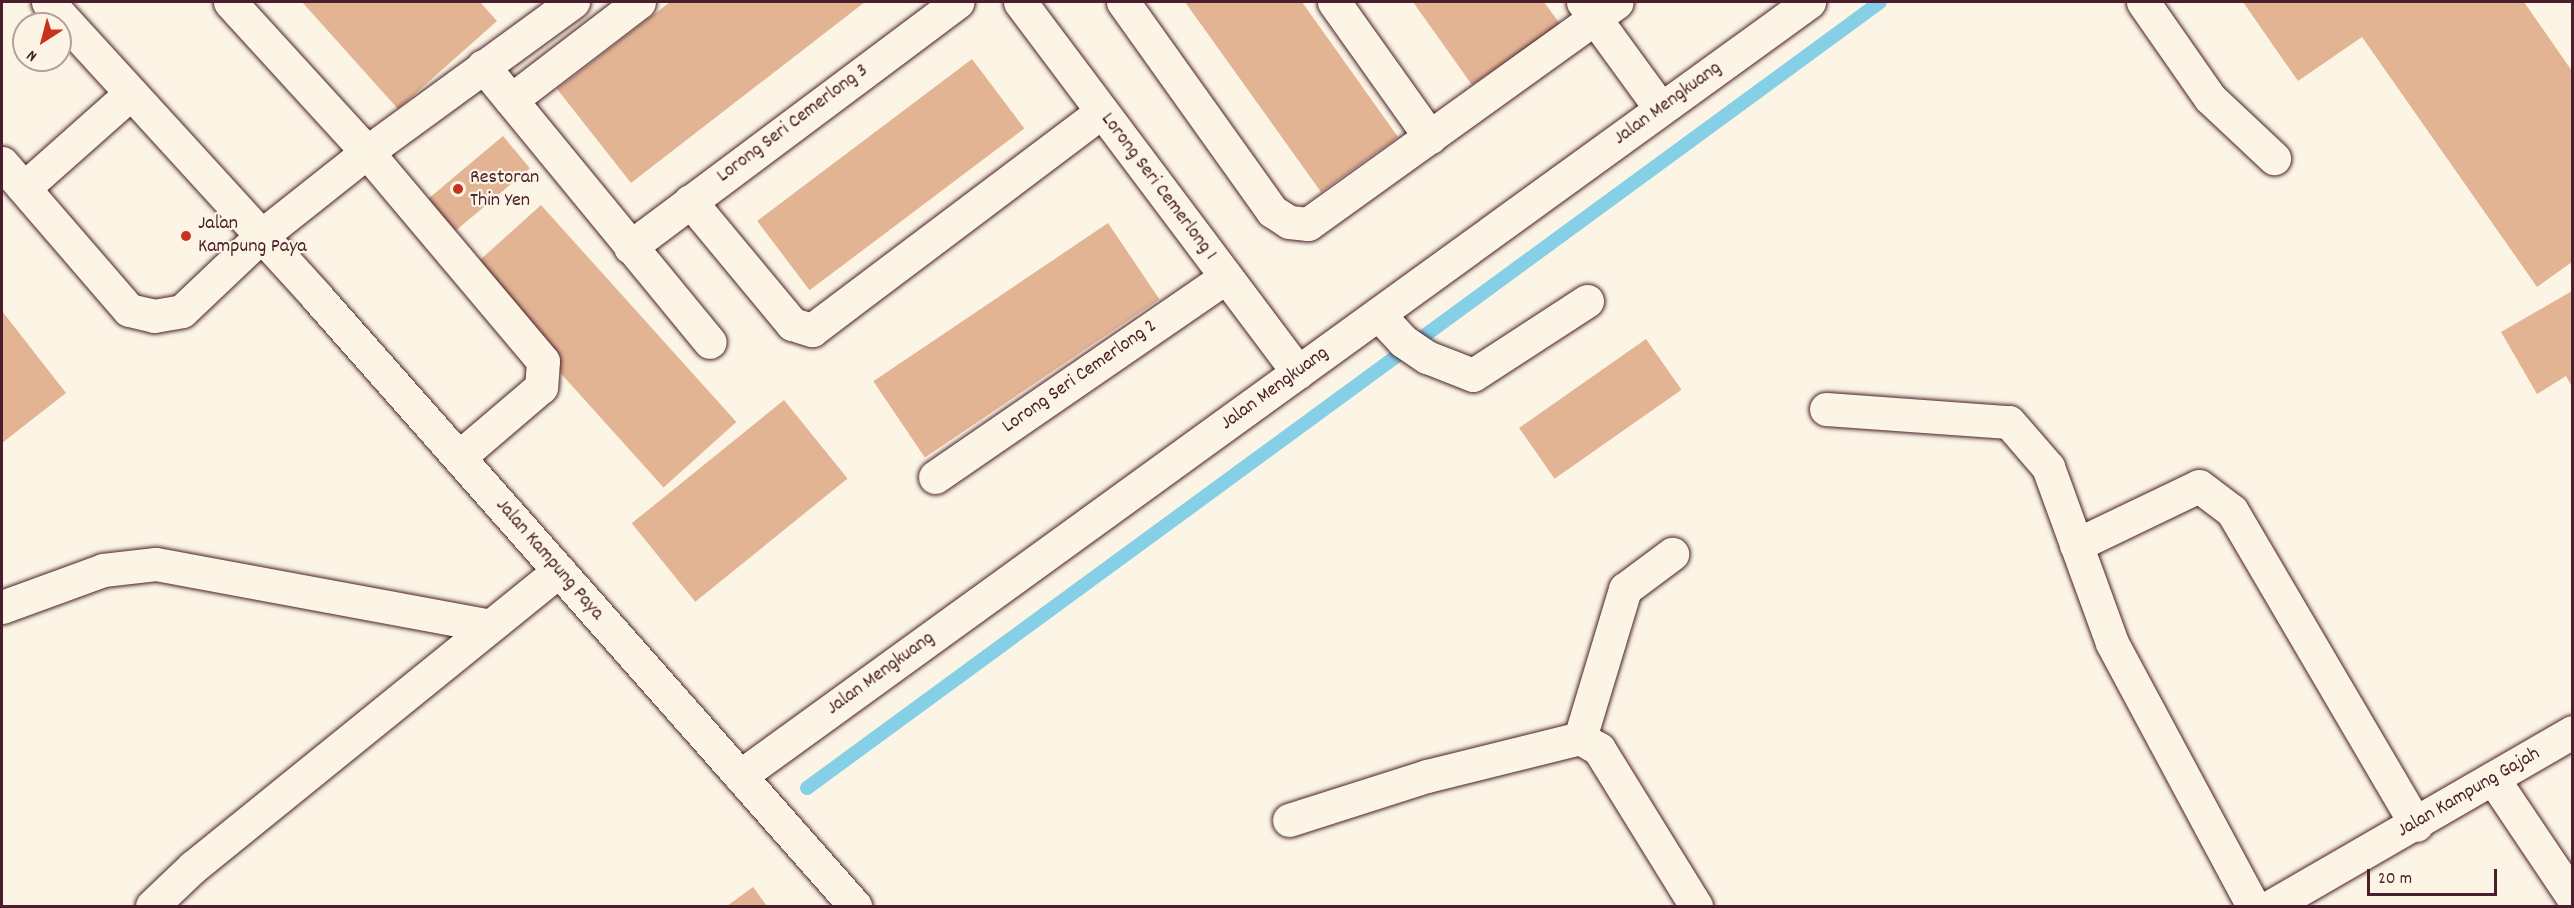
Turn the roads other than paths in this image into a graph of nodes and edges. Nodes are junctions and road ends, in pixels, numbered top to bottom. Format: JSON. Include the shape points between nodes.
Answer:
{"nodes":[{"id":1,"x":48,"y":2,"type":"edge"},
{"id":2,"x":230,"y":2,"type":"edge"},
{"id":3,"x":639,"y":2,"type":"edge"},
{"id":4,"x":957,"y":2,"type":"edge"},
{"id":5,"x":1123,"y":2,"type":"edge"},
{"id":6,"x":1334,"y":2,"type":"edge"},
{"id":7,"x":1809,"y":2,"type":"edge"},
{"id":8,"x":2143,"y":2,"type":"edge"},
{"id":9,"x":557,"y":6,"type":"edge"},
{"id":10,"x":1034,"y":6,"type":"edge"},
{"id":11,"x":1598,"y":7,"type":"edge"},
{"id":12,"x":483,"y":66,"type":"junction"},
{"id":13,"x":131,"y":93,"type":"junction"},
{"id":14,"x":511,"y":100,"type":"junction"},
{"id":15,"x":1661,"y":109,"type":"junction"},
{"id":16,"x":1101,"y":112,"type":"junction"},
{"id":17,"x":1430,"y":137,"type":"junction"},
{"id":18,"x":367,"y":152,"type":"junction"},
{"id":19,"x":2274,"y":158,"type":"dead end"},
{"id":20,"x":2,"y":163,"type":"edge"},
{"id":21,"x":24,"y":188,"type":"junction"},
{"id":22,"x":690,"y":201,"type":"junction"},
{"id":23,"x":261,"y":236,"type":"junction"},
{"id":24,"x":630,"y":247,"type":"junction"},
{"id":25,"x":1226,"y":277,"type":"junction"},
{"id":26,"x":1587,"y":301,"type":"dead end"},
{"id":27,"x":1378,"y":314,"type":"junction"},
{"id":28,"x":710,"y":342,"type":"dead end"},
{"id":29,"x":1298,"y":372,"type":"junction"},
{"id":30,"x":1826,"y":409,"type":"dead end"},
{"id":31,"x":459,"y":457,"type":"junction"},
{"id":32,"x":935,"y":477,"type":"dead end"},
{"id":33,"x":2076,"y":545,"type":"junction"},
{"id":34,"x":1672,"y":554,"type":"dead end"},
{"id":35,"x":559,"y":571,"type":"junction"},
{"id":36,"x":2,"y":607,"type":"edge"},
{"id":37,"x":490,"y":626,"type":"junction"},
{"id":38,"x":2572,"y":732,"type":"edge"},
{"id":39,"x":1580,"y":738,"type":"junction"},
{"id":40,"x":740,"y":776,"type":"junction"},
{"id":41,"x":2494,"y":780,"type":"junction"},
{"id":42,"x":1289,"y":820,"type":"dead end"},
{"id":43,"x":2416,"y":825,"type":"junction"},
{"id":44,"x":2572,"y":896,"type":"edge"},
{"id":45,"x":152,"y":906,"type":"edge"},
{"id":46,"x":855,"y":906,"type":"edge"},
{"id":47,"x":1696,"y":906,"type":"edge"},
{"id":48,"x":2253,"y":906,"type":"edge"},
{"id":49,"x":2271,"y":906,"type":"edge"}],
"edges":[{"from":1,"to":13,"type":"street","name":"Jalan Kampung Paya"},
{"from":2,"to":18,"type":"street"},
{"from":3,"to":14,"type":"street"},
{"from":4,"to":22,"type":"street","name":"Lorong Seri Cemerlong 3"},
{"from":5,"to":17,"type":"street","via":[[1272,211],[1289,222],[1308,224]]},
{"from":6,"to":17,"type":"street"},
{"from":7,"to":15,"type":"street","name":"Jalan Mengkuang"},
{"from":8,"to":19,"type":"street","via":[[2210,98]]},
{"from":9,"to":12,"type":"street"},
{"from":10,"to":16,"type":"street","name":"Lorong Seri Cemerlong 1"},
{"from":11,"to":15,"type":"street"},
{"from":11,"to":17,"type":"street"},
{"from":12,"to":14,"type":"street"},
{"from":12,"to":18,"type":"street"},
{"from":13,"to":21,"type":"street"},
{"from":13,"to":23,"type":"street","name":"Jalan Kampung Paya"},
{"from":14,"to":24,"type":"street"},
{"from":15,"to":27,"type":"street","name":"Jalan Mengkuang"},
{"from":16,"to":22,"type":"street","via":[[812,330],[792,324]]},
{"from":16,"to":25,"type":"street","name":"Lorong Seri Cemerlong 1"},
{"from":18,"to":23,"type":"street"},
{"from":18,"to":31,"type":"street","via":[[543,361],[541,387]]},
{"from":20,"to":21,"type":"street"},
{"from":21,"to":23,"type":"street","via":[[129,310],[154,316],[182,311]]},
{"from":22,"to":24,"type":"street","name":"Lorong Seri Cemerlong 3"},
{"from":23,"to":31,"type":"street","name":"Jalan Kampung Paya"},
{"from":24,"to":28,"type":"street"},
{"from":25,"to":29,"type":"street","name":"Lorong Seri Cemerlong 1"},
{"from":25,"to":32,"type":"street","name":"Lorong Seri Cemerlong 2"},
{"from":26,"to":27,"type":"street","via":[[1473,375],[1415,349]]},
{"from":27,"to":29,"type":"street","name":"Jalan Mengkuang"},
{"from":29,"to":40,"type":"street","name":"Jalan Mengkuang"},
{"from":30,"to":33,"type":"street","via":[[2009,422],[2048,467]]},
{"from":31,"to":35,"type":"street","name":"Jalan Kampung Paya"},
{"from":33,"to":43,"type":"street","via":[[2199,486],[2232,511]]},
{"from":33,"to":48,"type":"street","via":[[2112,643]]},
{"from":34,"to":39,"type":"street","via":[[1625,589]]},
{"from":35,"to":37,"type":"street"},
{"from":35,"to":40,"type":"street","name":"Jalan Kampung Paya"},
{"from":36,"to":37,"type":"street","via":[[103,570],[156,564]]},
{"from":37,"to":45,"type":"street","via":[[193,867]]},
{"from":38,"to":41,"type":"street","name":"Jalan Kampung Gajah"},
{"from":39,"to":42,"type":"street","via":[[1427,776]]},
{"from":39,"to":47,"type":"street","via":[[1599,749]]},
{"from":40,"to":46,"type":"street","name":"Jalan Kampung Paya"},
{"from":41,"to":43,"type":"street","name":"Jalan Kampung Gajah"},
{"from":41,"to":44,"type":"street"},
{"from":43,"to":49,"type":"street","name":"Jalan Kampung Gajah"}]}
